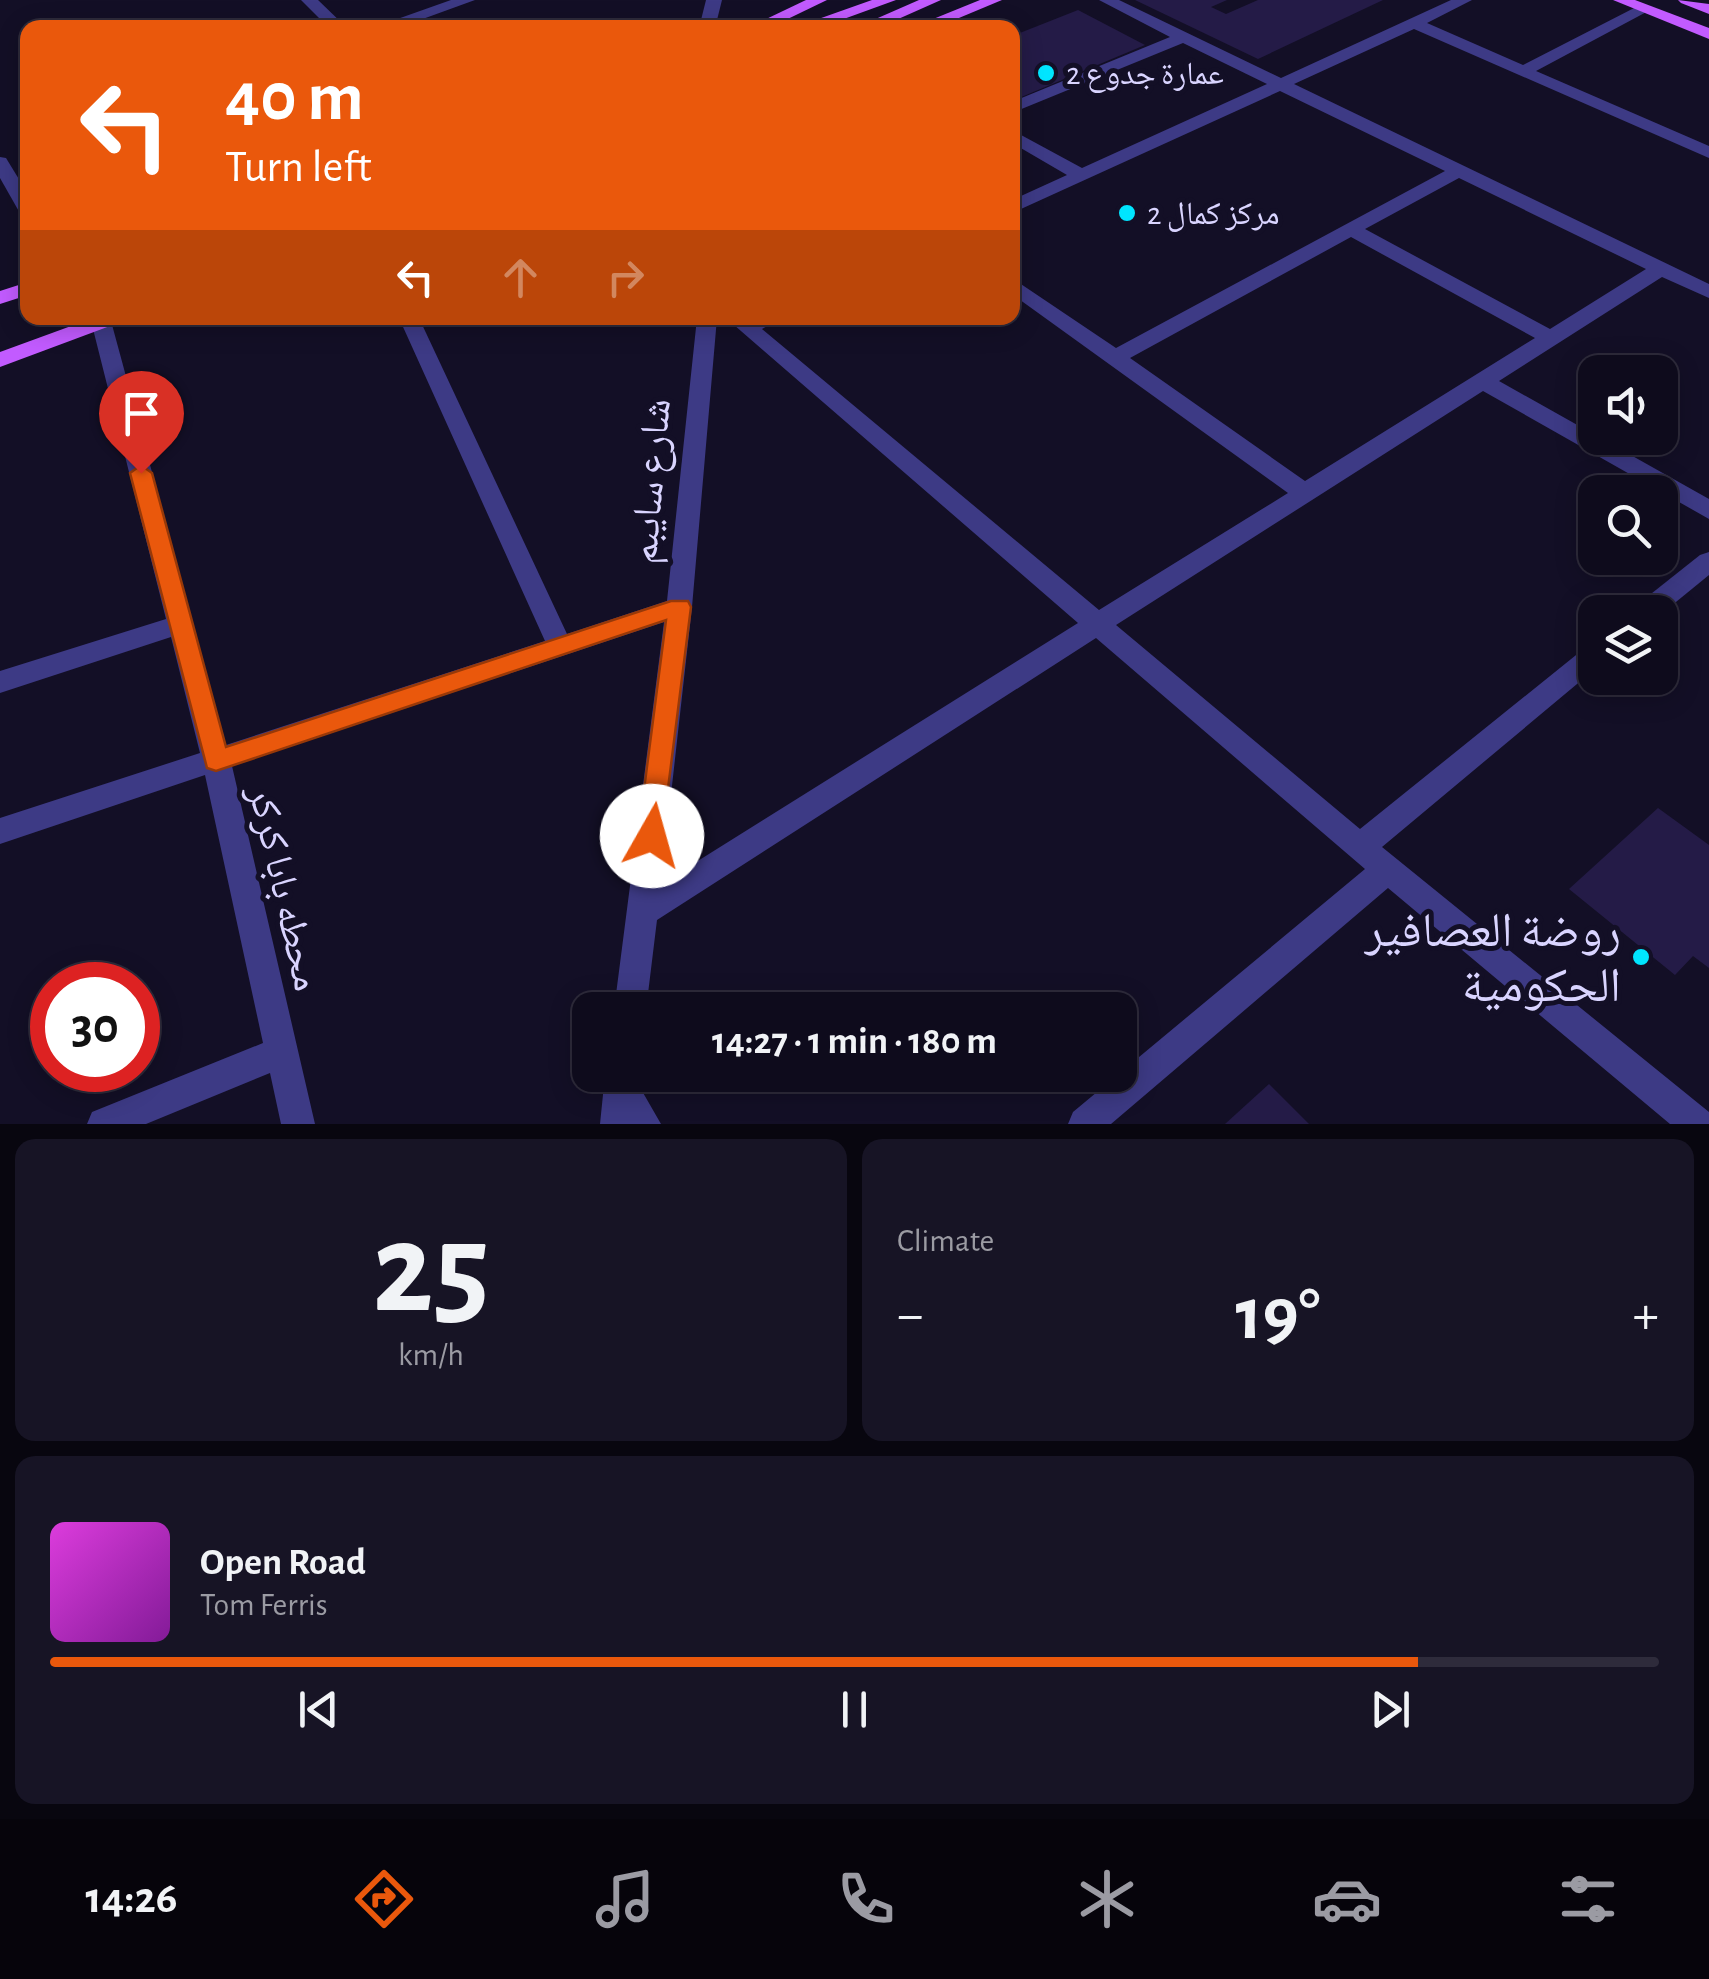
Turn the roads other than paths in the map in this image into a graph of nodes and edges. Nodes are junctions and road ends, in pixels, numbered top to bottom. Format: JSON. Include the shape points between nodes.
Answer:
{"nodes":[{"id":1,"x":309,"y":0,"type":"edge"},
{"id":2,"x":467,"y":0,"type":"edge"},
{"id":3,"x":819,"y":0,"type":"edge"},
{"id":4,"x":888,"y":0,"type":"edge"},
{"id":5,"x":934,"y":0,"type":"edge"},
{"id":6,"x":994,"y":0,"type":"edge"},
{"id":7,"x":1107,"y":0,"type":"edge"},
{"id":8,"x":1464,"y":0,"type":"edge"},
{"id":9,"x":1621,"y":0,"type":"edge"},
{"id":10,"x":1686,"y":0,"type":"edge"},
{"id":11,"x":1644,"y":9,"type":"junction"},
{"id":12,"x":1709,"y":9,"type":"edge"},
{"id":13,"x":331,"y":20,"type":"edge"},
{"id":14,"x":405,"y":20,"type":"edge"},
{"id":15,"x":773,"y":20,"type":"edge"},
{"id":16,"x":826,"y":20,"type":"edge"},
{"id":17,"x":883,"y":20,"type":"edge"},
{"id":18,"x":941,"y":20,"type":"edge"},
{"id":19,"x":1414,"y":23,"type":"junction"},
{"id":20,"x":1709,"y":34,"type":"edge"},
{"id":21,"x":1183,"y":37,"type":"junction"},
{"id":22,"x":1524,"y":71,"type":"junction"},
{"id":23,"x":1281,"y":84,"type":"junction"},
{"id":24,"x":1020,"y":105,"type":"edge"},
{"id":25,"x":1020,"y":140,"type":"edge"},
{"id":26,"x":1709,"y":153,"type":"edge"},
{"id":27,"x":0,"y":162,"type":"edge"},
{"id":28,"x":1458,"y":170,"type":"junction"},
{"id":29,"x":1081,"y":176,"type":"junction"},
{"id":30,"x":20,"y":196,"type":"edge"},
{"id":31,"x":1020,"y":203,"type":"edge"},
{"id":32,"x":1352,"y":230,"type":"junction"},
{"id":33,"x":1660,"y":269,"type":"junction"},
{"id":34,"x":1020,"y":290,"type":"edge"},
{"id":35,"x":1709,"y":292,"type":"edge"},
{"id":36,"x":90,"y":325,"type":"edge"},
{"id":37,"x":107,"y":325,"type":"edge"},
{"id":38,"x":412,"y":325,"type":"edge"},
{"id":39,"x":706,"y":325,"type":"edge"},
{"id":40,"x":756,"y":325,"type":"edge"},
{"id":41,"x":1551,"y":338,"type":"junction"},
{"id":42,"x":1116,"y":357,"type":"junction"},
{"id":43,"x":0,"y":360,"type":"edge"},
{"id":44,"x":1482,"y":381,"type":"junction"},
{"id":45,"x":1305,"y":493,"type":"junction"},
{"id":46,"x":1709,"y":510,"type":"edge"},
{"id":47,"x":1709,"y":561,"type":"edge"},
{"id":48,"x":1667,"y":595,"type":"edge"},
{"id":49,"x":680,"y":607,"type":"junction"},
{"id":50,"x":181,"y":624,"type":"junction"},
{"id":51,"x":1096,"y":625,"type":"junction"},
{"id":52,"x":560,"y":646,"type":"junction"},
{"id":53,"x":1578,"y":668,"type":"edge"},
{"id":54,"x":0,"y":682,"type":"edge"},
{"id":55,"x":216,"y":760,"type":"junction"},
{"id":56,"x":0,"y":832,"type":"edge"},
{"id":57,"x":1360,"y":847,"type":"junction"},
{"id":58,"x":1388,"y":869,"type":"junction"},
{"id":59,"x":642,"y":912,"type":"junction"},
{"id":60,"x":632,"y":992,"type":"edge"},
{"id":61,"x":282,"y":1052,"type":"junction"},
{"id":62,"x":621,"y":1092,"type":"edge"},
{"id":63,"x":627,"y":1092,"type":"edge"},
{"id":64,"x":104,"y":1124,"type":"edge"},
{"id":65,"x":298,"y":1124,"type":"edge"},
{"id":66,"x":617,"y":1124,"type":"edge"},
{"id":67,"x":644,"y":1124,"type":"edge"},
{"id":68,"x":1085,"y":1124,"type":"edge"},
{"id":69,"x":1697,"y":1124,"type":"edge"}],
"edges":[{"from":1,"to":13,"type":"street"},
{"from":2,"to":14,"type":"street"},
{"from":3,"to":15,"type":"main road"},
{"from":4,"to":16,"type":"main road"},
{"from":5,"to":17,"type":"main road"},
{"from":6,"to":18,"type":"main road"},
{"from":7,"to":21,"type":"street"},
{"from":8,"to":19,"type":"street"},
{"from":9,"to":11,"type":"main road"},
{"from":10,"to":12,"type":"main road"},
{"from":11,"to":20,"type":"main road"},
{"from":11,"to":22,"type":"street"},
{"from":19,"to":22,"type":"street"},
{"from":19,"to":23,"type":"street"},
{"from":21,"to":23,"type":"street"},
{"from":21,"to":24,"type":"street"},
{"from":22,"to":26,"type":"street"},
{"from":23,"to":28,"type":"street"},
{"from":23,"to":29,"type":"street"},
{"from":25,"to":29,"type":"street"},
{"from":27,"to":30,"type":"street"},
{"from":28,"to":32,"type":"street"},
{"from":28,"to":33,"type":"street"},
{"from":29,"to":31,"type":"street"},
{"from":32,"to":41,"type":"street"},
{"from":32,"to":42,"type":"street"},
{"from":33,"to":35,"type":"street"},
{"from":33,"to":41,"type":"street"},
{"from":34,"to":42,"type":"street"},
{"from":36,"to":43,"type":"main road"},
{"from":37,"to":50,"type":"street","name":"محطه بابا كركر"},
{"from":38,"to":52,"type":"street"},
{"from":39,"to":49,"type":"street","name":"شارع سايبم"},
{"from":40,"to":51,"type":"street"},
{"from":41,"to":44,"type":"street"},
{"from":42,"to":45,"type":"street"},
{"from":44,"to":45,"type":"street"},
{"from":44,"to":46,"type":"street"},
{"from":45,"to":51,"type":"street"},
{"from":47,"to":48,"type":"street"},
{"from":49,"to":52,"type":"street"},
{"from":49,"to":59,"type":"street","name":"شارع سايبم"},
{"from":50,"to":54,"type":"street"},
{"from":50,"to":55,"type":"street","name":"محطه بابا كركر"},
{"from":51,"to":57,"type":"street"},
{"from":51,"to":59,"type":"street"},
{"from":52,"to":55,"type":"street"},
{"from":53,"to":57,"type":"street"},
{"from":55,"to":56,"type":"street"},
{"from":55,"to":61,"type":"street","name":"محطه بابا كركر"},
{"from":57,"to":58,"type":"street"},
{"from":58,"to":68,"type":"street"},
{"from":58,"to":69,"type":"street"},
{"from":59,"to":60,"type":"street","name":"شارع سايبم"},
{"from":61,"to":64,"type":"street"},
{"from":61,"to":65,"type":"street","name":"محطه بابا كركر"},
{"from":62,"to":66,"type":"street"},
{"from":63,"to":67,"type":"street"}]}
